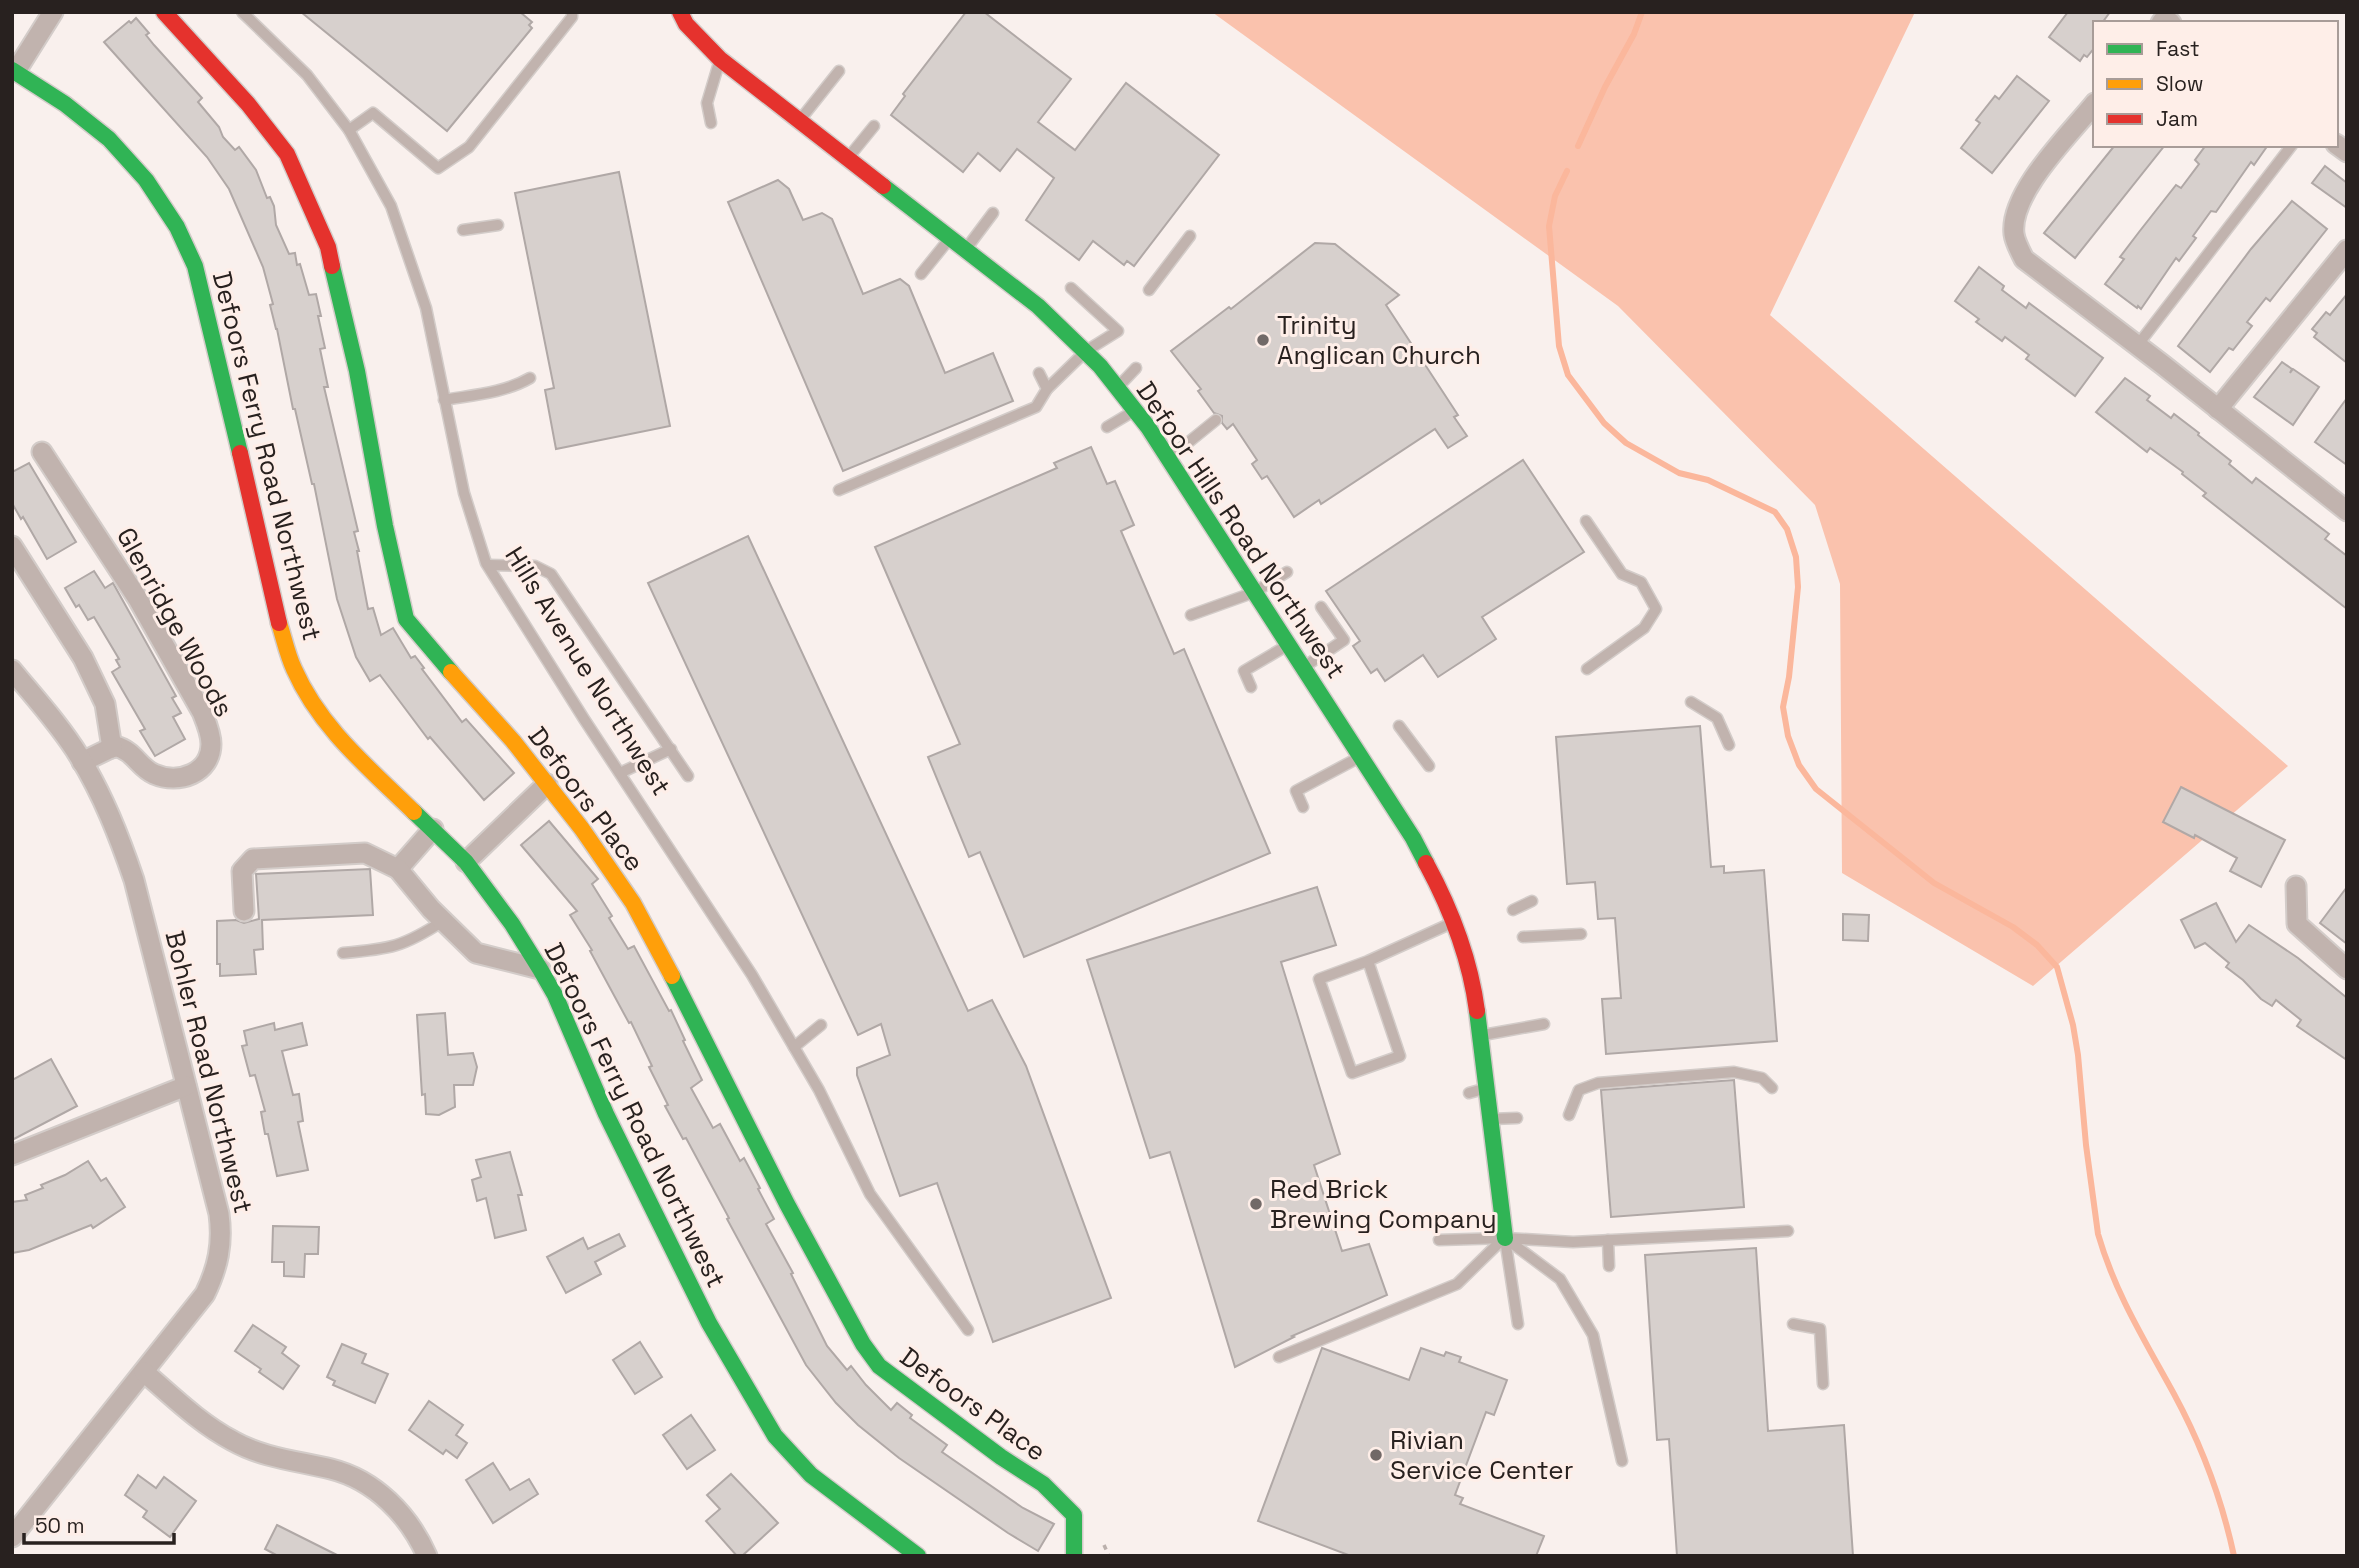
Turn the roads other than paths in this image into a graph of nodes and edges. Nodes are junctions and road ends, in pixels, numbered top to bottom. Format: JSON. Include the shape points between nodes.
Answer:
{"nodes":[{"id":1,"x":53,"y":12,"type":"edge"},
{"id":2,"x":164,"y":12,"type":"edge"},
{"id":3,"x":242,"y":12,"type":"edge"},
{"id":4,"x":572,"y":12,"type":"edge"},
{"id":5,"x":680,"y":12,"type":"edge"},
{"id":6,"x":720,"y":59,"type":"junction"},
{"id":7,"x":14,"y":71,"type":"edge"},
{"id":8,"x":839,"y":71,"type":"dead end"},
{"id":9,"x":2093,"y":105,"type":"edge"},
{"id":10,"x":800,"y":121,"type":"junction"},
{"id":11,"x":711,"y":123,"type":"dead end"},
{"id":12,"x":874,"y":126,"type":"dead end"},
{"id":13,"x":348,"y":130,"type":"junction"},
{"id":14,"x":2290,"y":147,"type":"edge"},
{"id":15,"x":848,"y":158,"type":"junction"},
{"id":16,"x":993,"y":213,"type":"dead end"},
{"id":17,"x":498,"y":225,"type":"dead end"},
{"id":18,"x":463,"y":230,"type":"dead end"},
{"id":19,"x":1190,"y":236,"type":"dead end"},
{"id":20,"x":950,"y":237,"type":"junction"},
{"id":21,"x":966,"y":250,"type":"junction"},
{"id":22,"x":2347,"y":250,"type":"edge"},
{"id":23,"x":921,"y":274,"type":"dead end"},
{"id":24,"x":1071,"y":288,"type":"dead end"},
{"id":25,"x":1149,"y":290,"type":"dead end"},
{"id":26,"x":2137,"y":346,"type":"junction"},
{"id":27,"x":1086,"y":351,"type":"junction"},
{"id":28,"x":1136,"y":368,"type":"dead end"},
{"id":29,"x":1038,"y":373,"type":"dead end"},
{"id":30,"x":530,"y":378,"type":"dead end"},
{"id":31,"x":1117,"y":388,"type":"junction"},
{"id":32,"x":1047,"y":389,"type":"junction"},
{"id":33,"x":444,"y":400,"type":"junction"},
{"id":34,"x":2218,"y":409,"type":"junction"},
{"id":35,"x":1135,"y":411,"type":"junction"},
{"id":36,"x":1216,"y":420,"type":"dead end"},
{"id":37,"x":1107,"y":427,"type":"dead end"},
{"id":38,"x":42,"y":452,"type":"dead end"},
{"id":39,"x":1168,"y":459,"type":"junction"},
{"id":40,"x":839,"y":490,"type":"dead end"},
{"id":41,"x":2347,"y":511,"type":"edge"},
{"id":42,"x":1586,"y":521,"type":"dead end"},
{"id":43,"x":12,"y":546,"type":"edge"},
{"id":44,"x":488,"y":565,"type":"junction"},
{"id":45,"x":1287,"y":572,"type":"dead end"},
{"id":46,"x":1255,"y":592,"type":"junction"},
{"id":47,"x":1321,"y":607,"type":"dead end"},
{"id":48,"x":1191,"y":615,"type":"dead end"},
{"id":49,"x":1288,"y":644,"type":"junction"},
{"id":50,"x":1303,"y":667,"type":"junction"},
{"id":51,"x":1587,"y":669,"type":"dead end"},
{"id":52,"x":12,"y":670,"type":"edge"},
{"id":53,"x":1251,"y":687,"type":"dead end"},
{"id":54,"x":1691,"y":702,"type":"dead end"},
{"id":55,"x":1399,"y":726,"type":"dead end"},
{"id":56,"x":1729,"y":745,"type":"dead end"},
{"id":57,"x":111,"y":748,"type":"junction"},
{"id":58,"x":671,"y":749,"type":"junction"},
{"id":59,"x":1361,"y":757,"type":"junction"},
{"id":60,"x":82,"y":762,"type":"junction"},
{"id":61,"x":1429,"y":766,"type":"dead end"},
{"id":62,"x":620,"y":773,"type":"junction"},
{"id":63,"x":688,"y":776,"type":"dead end"},
{"id":64,"x":547,"y":784,"type":"junction"},
{"id":65,"x":1303,"y":807,"type":"dead end"},
{"id":66,"x":433,"y":828,"type":"junction"},
{"id":67,"x":466,"y":862,"type":"junction"},
{"id":68,"x":398,"y":869,"type":"junction"},
{"id":69,"x":2296,"y":886,"type":"dead end"},
{"id":70,"x":1532,"y":901,"type":"dead end"},
{"id":71,"x":1513,"y":910,"type":"dead end"},
{"id":72,"x":244,"y":911,"type":"dead end"},
{"id":73,"x":443,"y":921,"type":"junction"},
{"id":74,"x":1455,"y":922,"type":"junction"},
{"id":75,"x":1581,"y":934,"type":"dead end"},
{"id":76,"x":1523,"y":937,"type":"dead end"},
{"id":77,"x":343,"y":953,"type":"dead end"},
{"id":78,"x":1368,"y":961,"type":"junction"},
{"id":79,"x":540,"y":969,"type":"junction"},
{"id":80,"x":2347,"y":969,"type":"edge"},
{"id":81,"x":1544,"y":1024,"type":"dead end"},
{"id":82,"x":821,"y":1025,"type":"dead end"},
{"id":83,"x":1481,"y":1035,"type":"junction"},
{"id":84,"x":794,"y":1047,"type":"junction"},
{"id":85,"x":186,"y":1086,"type":"junction"},
{"id":86,"x":1487,"y":1087,"type":"junction"},
{"id":87,"x":1772,"y":1088,"type":"dead end"},
{"id":88,"x":1469,"y":1093,"type":"dead end"},
{"id":89,"x":1569,"y":1115,"type":"dead end"},
{"id":90,"x":1517,"y":1118,"type":"dead end"},
{"id":91,"x":1491,"y":1119,"type":"junction"},
{"id":92,"x":12,"y":1155,"type":"edge"},
{"id":93,"x":1788,"y":1231,"type":"dead end"},
{"id":94,"x":1505,"y":1238,"type":"junction"},
{"id":95,"x":1439,"y":1240,"type":"dead end"},
{"id":96,"x":1608,"y":1240,"type":"junction"},
{"id":97,"x":1609,"y":1266,"type":"dead end"},
{"id":98,"x":1518,"y":1324,"type":"dead end"},
{"id":99,"x":1793,"y":1324,"type":"dead end"},
{"id":100,"x":968,"y":1330,"type":"dead end"},
{"id":101,"x":1279,"y":1357,"type":"dead end"},
{"id":102,"x":144,"y":1372,"type":"junction"},
{"id":103,"x":1823,"y":1384,"type":"dead end"},
{"id":104,"x":1622,"y":1461,"type":"dead end"},
{"id":105,"x":12,"y":1537,"type":"edge"},
{"id":106,"x":427,"y":1556,"type":"edge"},
{"id":107,"x":918,"y":1556,"type":"edge"},
{"id":108,"x":1074,"y":1556,"type":"edge"}],
"edges":[{"from":1,"to":7,"type":"street"},
{"from":2,"to":64,"type":"street","name":"Defoors Place","via":[[287,154],[328,247],[406,618]]},
{"from":3,"to":13,"type":"lane","name":"Hills Avenue Northwest","via":[[307,75]]},
{"from":4,"to":13,"type":"lane","via":[[470,147],[438,168],[373,113]]},
{"from":5,"to":6,"type":"street","name":"Defoor Hills Road Northwest"},
{"from":6,"to":10,"type":"street","name":"Defoor Hills Road Northwest"},
{"from":6,"to":11,"type":"lane","via":[[707,103]]},
{"from":7,"to":66,"type":"street","name":"Defoors Ferry Road Northwest","via":[[109,139],[146,180],[177,226],[195,266],[293,667],[334,734]]},
{"from":8,"to":10,"type":"lane"},
{"from":9,"to":26,"type":"street","via":[[2027,186],[2015,213],[2014,235],[2024,259]]},
{"from":10,"to":15,"type":"street","name":"Defoor Hills Road Northwest"},
{"from":12,"to":15,"type":"lane"},
{"from":13,"to":33,"type":"lane","name":"Hills Avenue Northwest","via":[[391,206],[426,308]]},
{"from":14,"to":26,"type":"lane"},
{"from":15,"to":20,"type":"street","name":"Defoor Hills Road Northwest"},
{"from":16,"to":21,"type":"lane"},
{"from":17,"to":18,"type":"lane"},
{"from":19,"to":25,"type":"lane"},
{"from":20,"to":21,"type":"street","name":"Defoor Hills Road Northwest"},
{"from":20,"to":23,"type":"lane"},
{"from":21,"to":27,"type":"street","name":"Defoor Hills Road Northwest","via":[[1038,306]]},
{"from":22,"to":34,"type":"street"},
{"from":24,"to":27,"type":"lane","via":[[1118,331]]},
{"from":26,"to":34,"type":"street"},
{"from":27,"to":31,"type":"street","name":"Defoor Hills Road Northwest"},
{"from":27,"to":32,"type":"lane"},
{"from":28,"to":31,"type":"lane"},
{"from":29,"to":32,"type":"lane"},
{"from":30,"to":33,"type":"lane","via":[[494,392]]},
{"from":31,"to":35,"type":"street","name":"Defoor Hills Road Northwest"},
{"from":32,"to":40,"type":"lane","via":[[1036,407]]},
{"from":33,"to":44,"type":"lane","name":"Hills Avenue Northwest","via":[[464,494]]},
{"from":34,"to":41,"type":"street"},
{"from":35,"to":37,"type":"lane"},
{"from":35,"to":39,"type":"street","name":"Defoor Hills Road Northwest"},
{"from":36,"to":39,"type":"lane"},
{"from":38,"to":57,"type":"street","name":"Glenridge Woods","via":[[138,599],[210,732],[208,761],[187,777],[153,774],[124,748]]},
{"from":39,"to":46,"type":"street","name":"Defoor Hills Road Northwest"},
{"from":42,"to":51,"type":"lane","via":[[1622,574],[1641,582],[1656,609],[1644,628]]},
{"from":43,"to":57,"type":"street","via":[[83,657],[105,704]]},
{"from":44,"to":58,"type":"lane","via":[[535,566],[551,574]]},
{"from":44,"to":62,"type":"lane","name":"Hills Avenue Northwest"},
{"from":45,"to":46,"type":"lane"},
{"from":46,"to":48,"type":"lane"},
{"from":46,"to":49,"type":"street","name":"Defoor Hills Road Northwest"},
{"from":47,"to":50,"type":"lane","via":[[1343,640]]},
{"from":49,"to":50,"type":"street","name":"Defoor Hills Road Northwest"},
{"from":49,"to":53,"type":"lane","via":[[1244,671]]},
{"from":50,"to":59,"type":"street","name":"Defoor Hills Road Northwest"},
{"from":52,"to":60,"type":"street","name":"Bohler Road Northwest"},
{"from":54,"to":56,"type":"lane","via":[[1717,718]]},
{"from":55,"to":61,"type":"lane"},
{"from":57,"to":60,"type":"street"},
{"from":58,"to":62,"type":"lane"},
{"from":58,"to":63,"type":"lane"},
{"from":59,"to":65,"type":"lane","via":[[1296,791]]},
{"from":59,"to":74,"type":"street","name":"Defoor Hills Road Northwest","via":[[1433,872]]},
{"from":60,"to":85,"type":"street","name":"Bohler Road Northwest","via":[[104,801],[134,880]]},
{"from":62,"to":84,"type":"lane","name":"Hills Avenue Northwest"},
{"from":64,"to":67,"type":"street"},
{"from":64,"to":108,"type":"street","name":"Defoors Place","via":[[633,903],[863,1344],[879,1366],[1043,1484],[1074,1515]]},
{"from":66,"to":67,"type":"street","name":"Defoors Ferry Road Northwest"},
{"from":66,"to":68,"type":"street"},
{"from":67,"to":79,"type":"street","name":"Defoors Ferry Road Northwest"},
{"from":68,"to":72,"type":"street","via":[[365,853],[253,859],[242,871]]},
{"from":68,"to":73,"type":"street"},
{"from":69,"to":80,"type":"street","via":[[2297,924]]},
{"from":70,"to":71,"type":"lane"},
{"from":73,"to":77,"type":"lane","via":[[413,940],[387,949]]},
{"from":73,"to":79,"type":"street","via":[[476,953]]},
{"from":74,"to":78,"type":"lane"},
{"from":74,"to":83,"type":"street","name":"Defoor Hills Road Northwest","via":[[1472,980]]},
{"from":75,"to":76,"type":"lane"},
{"from":78,"to":78,"type":"lane","via":[[1319,979],[1352,1073],[1400,1056]]},
{"from":79,"to":107,"type":"street","name":"Defoors Ferry Road Northwest","via":[[648,1200],[758,1410],[811,1475]]},
{"from":81,"to":83,"type":"lane"},
{"from":82,"to":84,"type":"lane"},
{"from":83,"to":86,"type":"street","name":"Defoor Hills Road Northwest"},
{"from":84,"to":100,"type":"lane","name":"Hills Avenue Northwest","via":[[870,1194]]},
{"from":85,"to":92,"type":"street"},
{"from":85,"to":102,"type":"street","name":"Bohler Road Northwest","via":[[219,1214],[220,1252],[205,1294]]},
{"from":86,"to":88,"type":"lane"},
{"from":86,"to":91,"type":"street","name":"Defoor Hills Road Northwest"},
{"from":87,"to":89,"type":"lane","via":[[1762,1078],[1734,1072],[1598,1083],[1579,1090]]},
{"from":90,"to":91,"type":"lane"},
{"from":91,"to":94,"type":"street","name":"Defoor Hills Road Northwest"},
{"from":93,"to":96,"type":"lane"},
{"from":94,"to":95,"type":"lane"},
{"from":94,"to":96,"type":"lane"},
{"from":94,"to":98,"type":"lane"},
{"from":94,"to":101,"type":"lane","via":[[1457,1284]]},
{"from":94,"to":104,"type":"lane","via":[[1560,1279],[1593,1335]]},
{"from":96,"to":97,"type":"lane"},
{"from":99,"to":103,"type":"lane","via":[[1820,1329]]},
{"from":102,"to":105,"type":"street","name":"Bohler Road Northwest"},
{"from":102,"to":106,"type":"street","via":[[200,1420],[234,1442],[274,1458],[334,1469],[368,1485],[397,1508]]}]}
